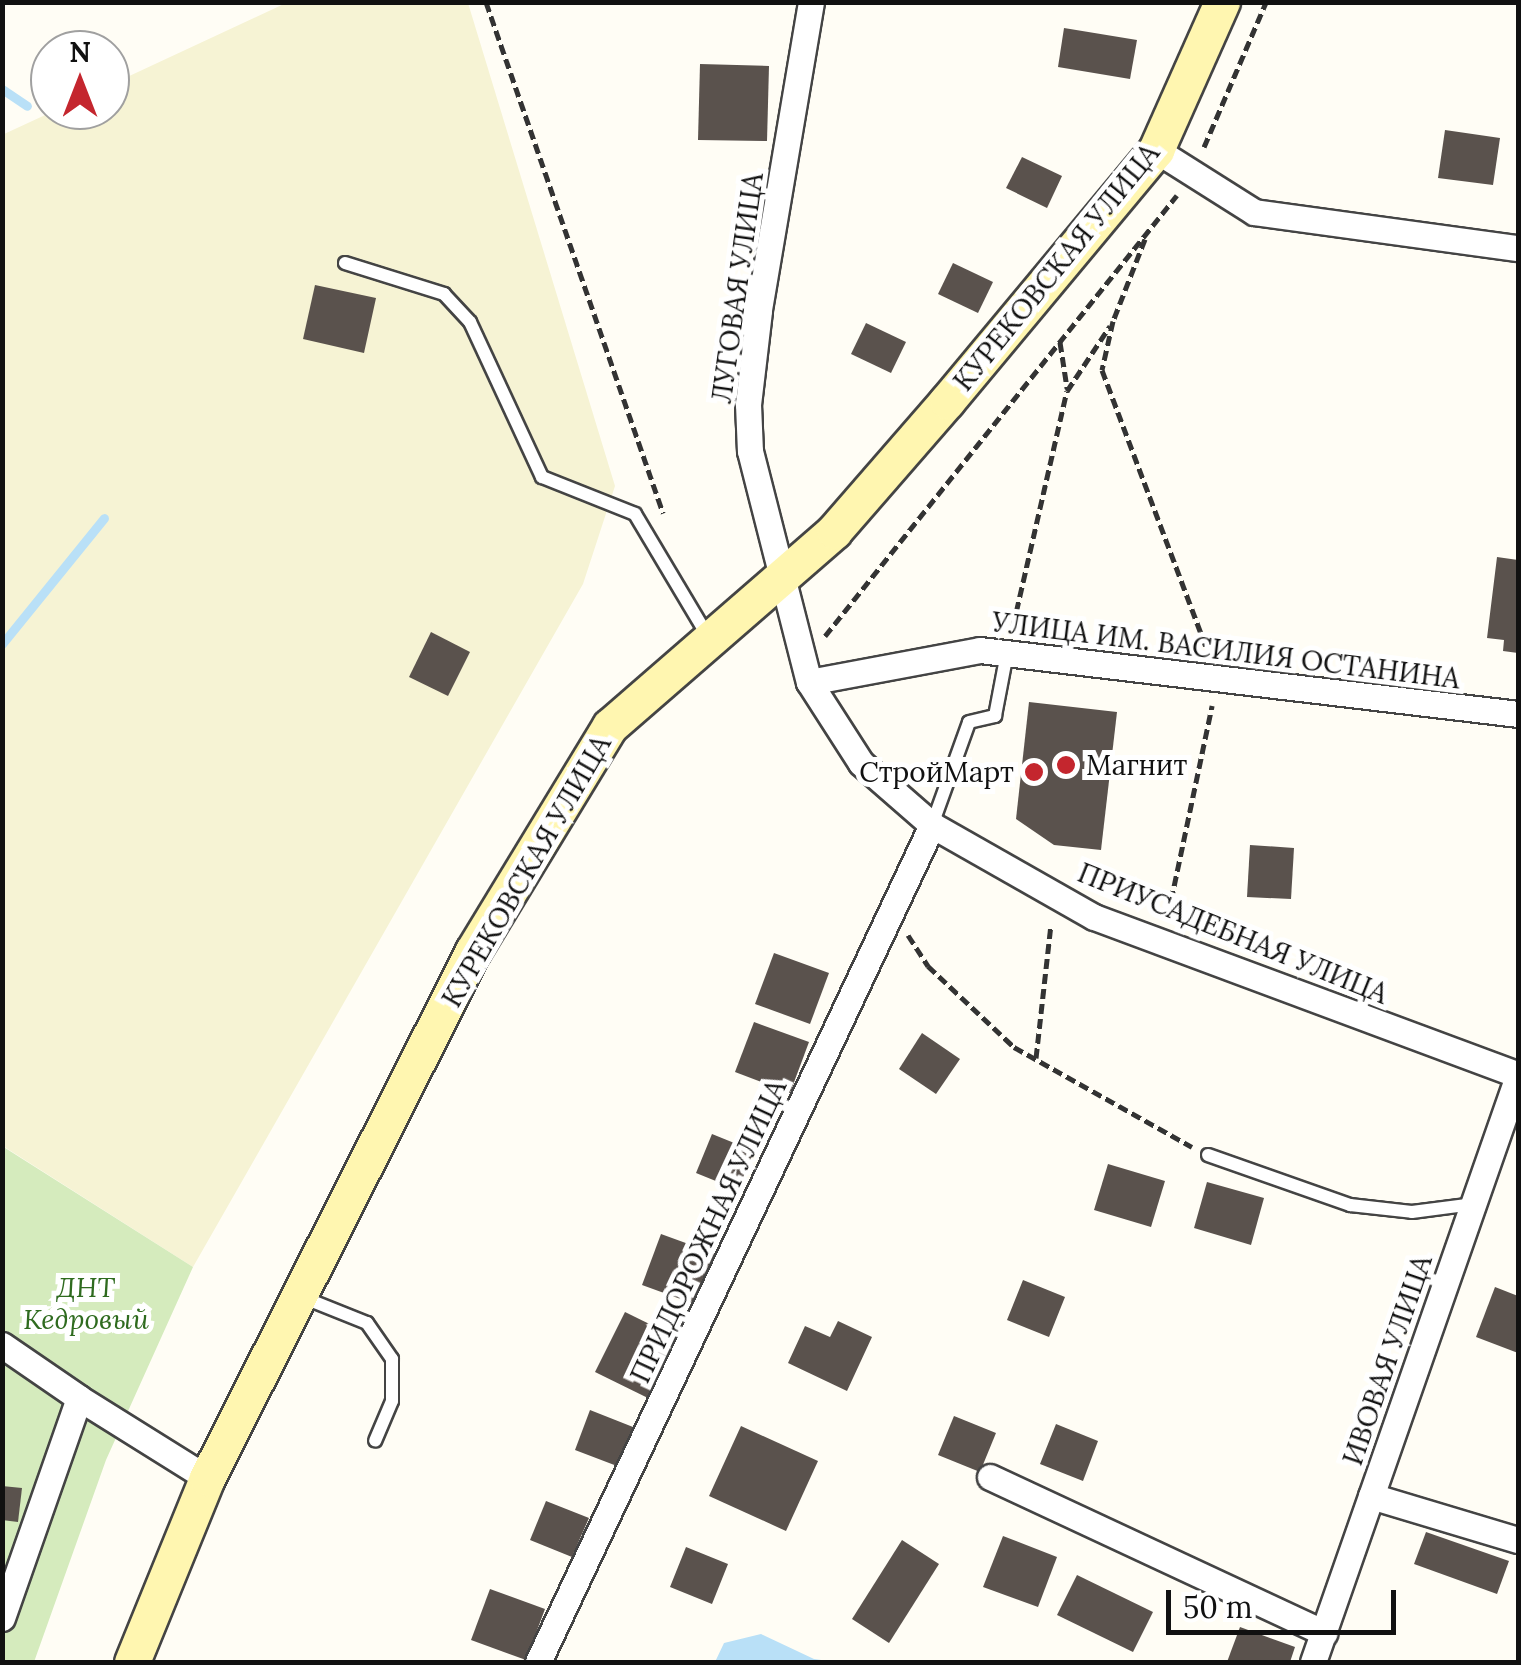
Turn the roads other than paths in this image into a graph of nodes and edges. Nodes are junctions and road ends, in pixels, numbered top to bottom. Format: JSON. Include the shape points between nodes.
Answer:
{"nodes":[{"id":1,"x":812,"y":2,"type":"edge"},
{"id":2,"x":1222,"y":2,"type":"edge"},
{"id":3,"x":1156,"y":150,"type":"junction"},
{"id":4,"x":1518,"y":248,"type":"edge"},
{"id":5,"x":344,"y":262,"type":"dead end"},
{"id":6,"x":783,"y":579,"type":"junction"},
{"id":7,"x":710,"y":640,"type":"junction"},
{"id":8,"x":1007,"y":653,"type":"junction"},
{"id":9,"x":806,"y":672,"type":"junction"},
{"id":10,"x":1518,"y":714,"type":"edge"},
{"id":11,"x":932,"y":825,"type":"junction"},
{"id":12,"x":1518,"y":1076,"type":"edge"},
{"id":13,"x":1208,"y":1156,"type":"road end"},
{"id":14,"x":1474,"y":1204,"type":"junction"},
{"id":15,"x":302,"y":1297,"type":"junction"},
{"id":16,"x":2,"y":1345,"type":"edge"},
{"id":17,"x":79,"y":1398,"type":"junction"},
{"id":18,"x":374,"y":1441,"type":"dead end"},
{"id":19,"x":990,"y":1477,"type":"dead end"},
{"id":20,"x":206,"y":1478,"type":"junction"},
{"id":21,"x":1371,"y":1496,"type":"junction"},
{"id":22,"x":1518,"y":1540,"type":"edge"},
{"id":23,"x":2,"y":1618,"type":"edge"},
{"id":24,"x":1324,"y":1632,"type":"junction"},
{"id":25,"x":133,"y":1662,"type":"edge"},
{"id":26,"x":538,"y":1662,"type":"edge"},
{"id":27,"x":1313,"y":1662,"type":"edge"}],
"edges":[{"from":1,"to":6,"type":"street","name":"ЛУГОВАЯ УЛИЦА","via":[[748,404],[750,451]]},
{"from":2,"to":3,"type":"street","name":"КУРЕКОВСКАЯ УЛИЦА"},
{"from":3,"to":4,"type":"street","via":[[1254,212]]},
{"from":3,"to":6,"type":"street","name":"КУРЕКОВСКАЯ УЛИЦА","via":[[834,531]]},
{"from":5,"to":7,"type":"lane","via":[[444,294],[470,322],[542,477],[635,514]]},
{"from":6,"to":7,"type":"street","name":"КУРЕКОВСКАЯ УЛИЦА"},
{"from":6,"to":9,"type":"street","name":"ПРИУСАДЕБНАЯ УЛИЦА"},
{"from":7,"to":15,"type":"street","name":"КУРЕКОВСКАЯ УЛИЦА","via":[[610,726],[473,952]]},
{"from":8,"to":9,"type":"street","name":"УЛИЦА ИМ. ВАСИЛИЯ ОСТАНИНА","via":[[980,650]]},
{"from":8,"to":10,"type":"street","name":"УЛИЦА ИМ. ВАСИЛИЯ ОСТАНИНА"},
{"from":8,"to":11,"type":"lane","via":[[995,716],[969,722]]},
{"from":9,"to":11,"type":"street","name":"ПРИУСАДЕБНАЯ УЛИЦА","via":[[861,763]]},
{"from":11,"to":12,"type":"street","name":"ПРИУСАДЕБНАЯ УЛИЦА","via":[[1050,892],[1162,942]]},
{"from":11,"to":26,"type":"street","name":"ПРИДОРОЖНАЯ УЛИЦА"},
{"from":12,"to":14,"type":"street","name":"ИВОВАЯ УЛИЦА"},
{"from":13,"to":14,"type":"lane","via":[[1350,1204],[1412,1212]]},
{"from":14,"to":21,"type":"street","name":"ИВОВАЯ УЛИЦА"},
{"from":15,"to":18,"type":"lane","via":[[367,1324],[392,1359],[392,1402]]},
{"from":15,"to":20,"type":"street","name":"КУРЕКОВСКАЯ УЛИЦА"},
{"from":16,"to":17,"type":"street"},
{"from":17,"to":20,"type":"street"},
{"from":17,"to":23,"type":"street"},
{"from":19,"to":24,"type":"street"},
{"from":20,"to":25,"type":"street","name":"КУРЕКОВСКАЯ УЛИЦА"},
{"from":21,"to":22,"type":"street"},
{"from":21,"to":24,"type":"street","name":"ИВОВАЯ УЛИЦА"},
{"from":24,"to":27,"type":"street","name":"ИВОВАЯ УЛИЦА"}]}
